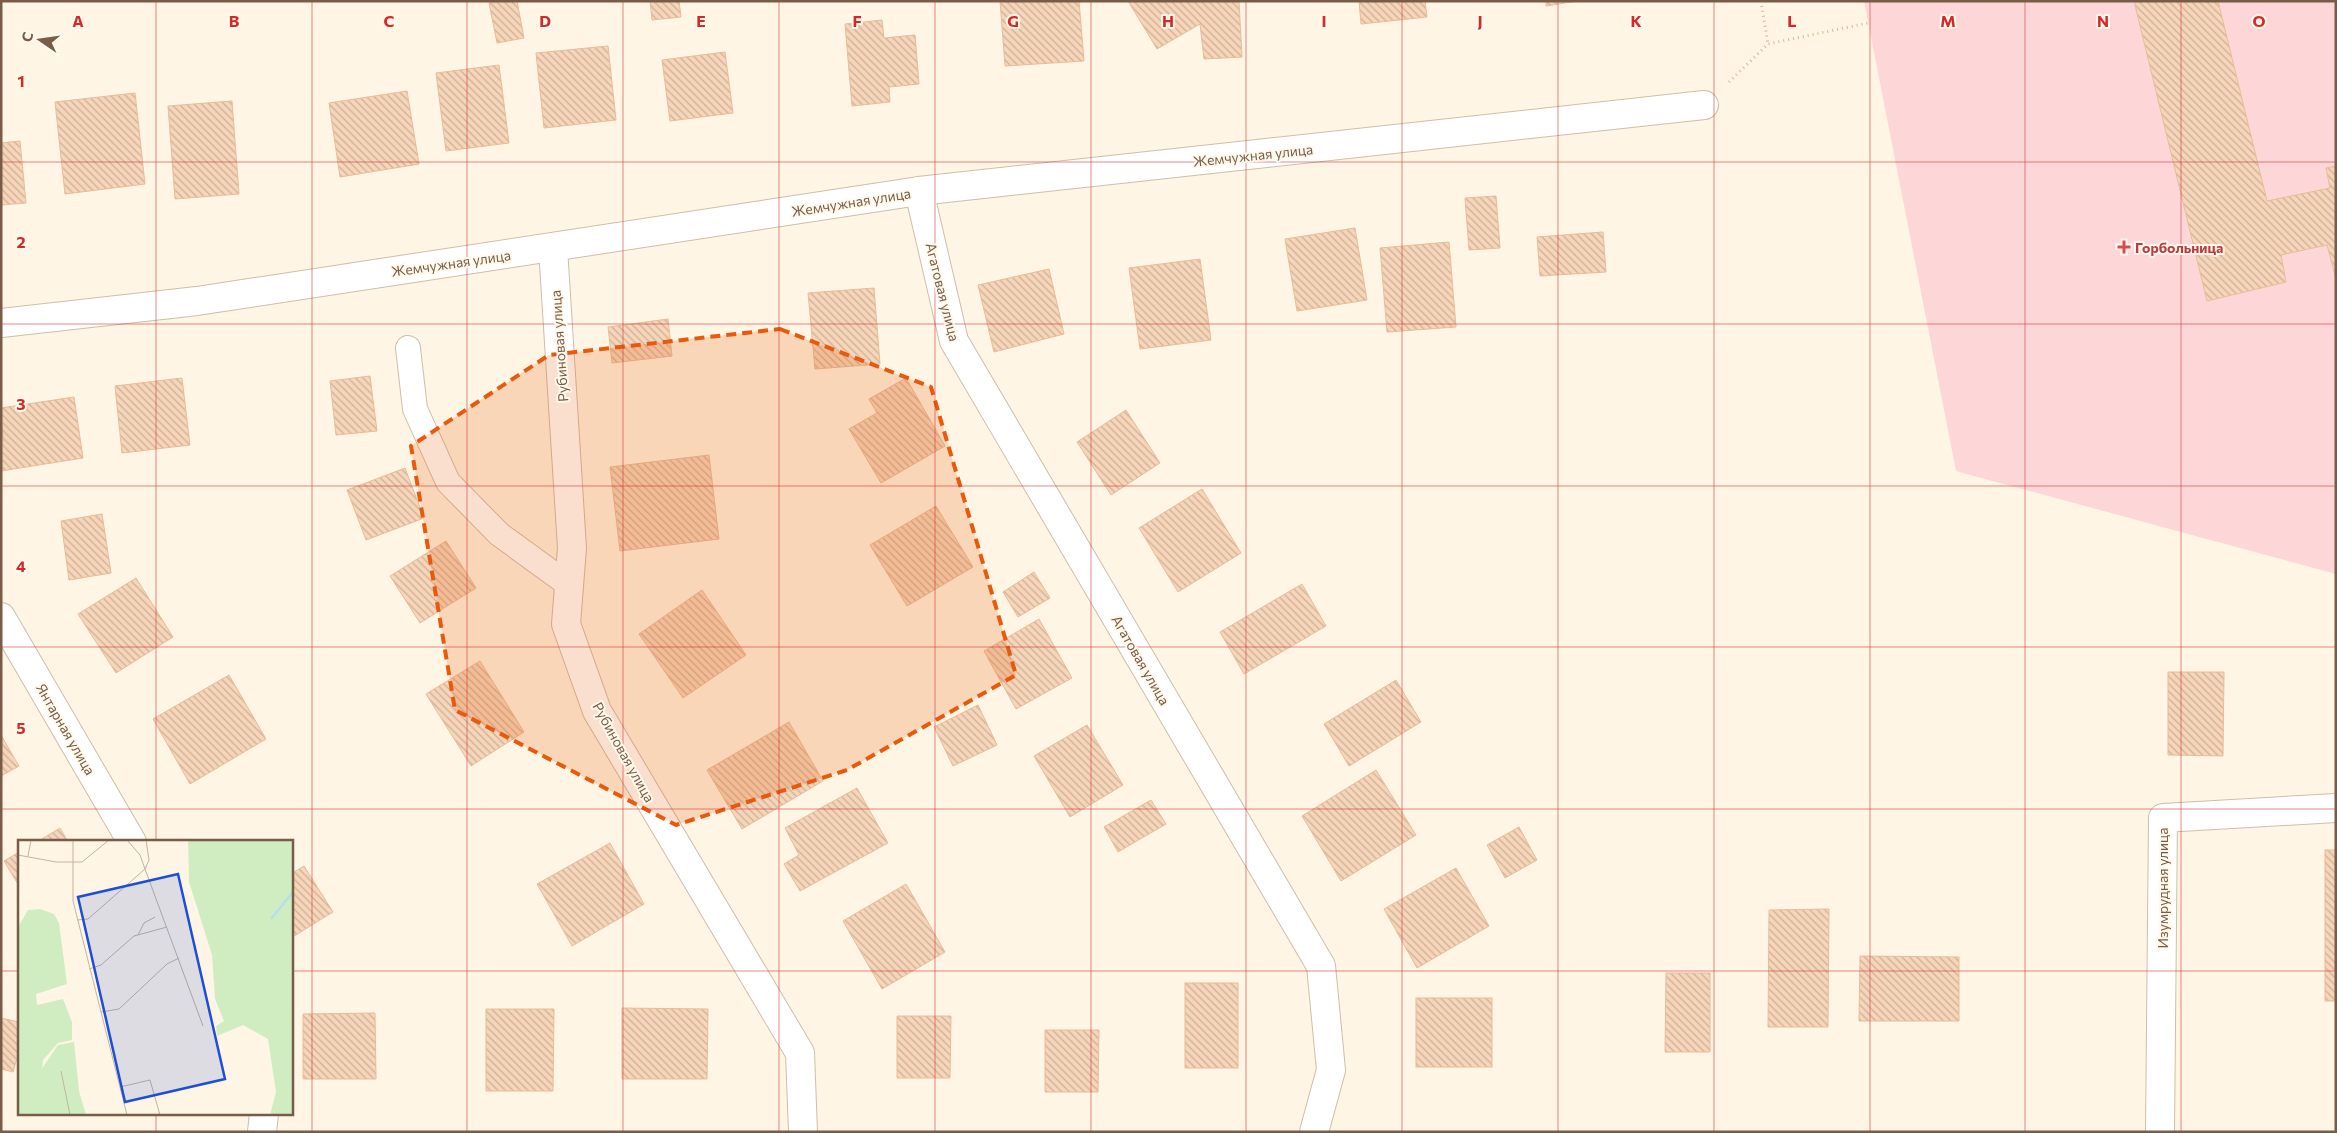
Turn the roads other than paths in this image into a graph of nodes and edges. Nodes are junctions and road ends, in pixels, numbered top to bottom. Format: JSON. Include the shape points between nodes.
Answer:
{"nodes":[{"id":1,"x":1704,"y":105,"type":"road end"},
{"id":2,"x":919,"y":192,"type":"junction"},
{"id":3,"x":553,"y":248,"type":"junction"},
{"id":4,"x":1,"y":323,"type":"edge"},
{"id":5,"x":408,"y":348,"type":"dead end"},
{"id":6,"x":569,"y":585,"type":"junction"},
{"id":7,"x":1,"y":617,"type":"edge"},
{"id":8,"x":2336,"y":808,"type":"edge"},
{"id":9,"x":131,"y":840,"type":"edge"},
{"id":10,"x":264,"y":1116,"type":"edge"},
{"id":11,"x":262,"y":1132,"type":"edge"},
{"id":12,"x":803,"y":1132,"type":"edge"},
{"id":13,"x":1314,"y":1132,"type":"edge"},
{"id":14,"x":2160,"y":1132,"type":"edge"}],
"edges":[{"from":1,"to":2,"type":"street","name":"Жемчужная улица"},
{"from":2,"to":3,"type":"street","name":"Жемчужная улица"},
{"from":2,"to":13,"type":"street","name":"Агатовая улица","via":[[954,341],[1321,966],[1331,1070]]},
{"from":3,"to":4,"type":"street","name":"Жемчужная улица","via":[[197,301]]},
{"from":3,"to":6,"type":"street","name":"Рубиновая улица","via":[[572,548]]},
{"from":5,"to":6,"type":"lane","via":[[415,409],[448,482],[498,534]]},
{"from":6,"to":12,"type":"street","name":"Рубиновая улица","via":[[566,624],[598,710],[800,1053]]},
{"from":7,"to":9,"type":"street","name":"Янтарная улица"},
{"from":8,"to":14,"type":"street","name":"Изумрудная улица","via":[[2162,818]]},
{"from":10,"to":11,"type":"street"}]}
